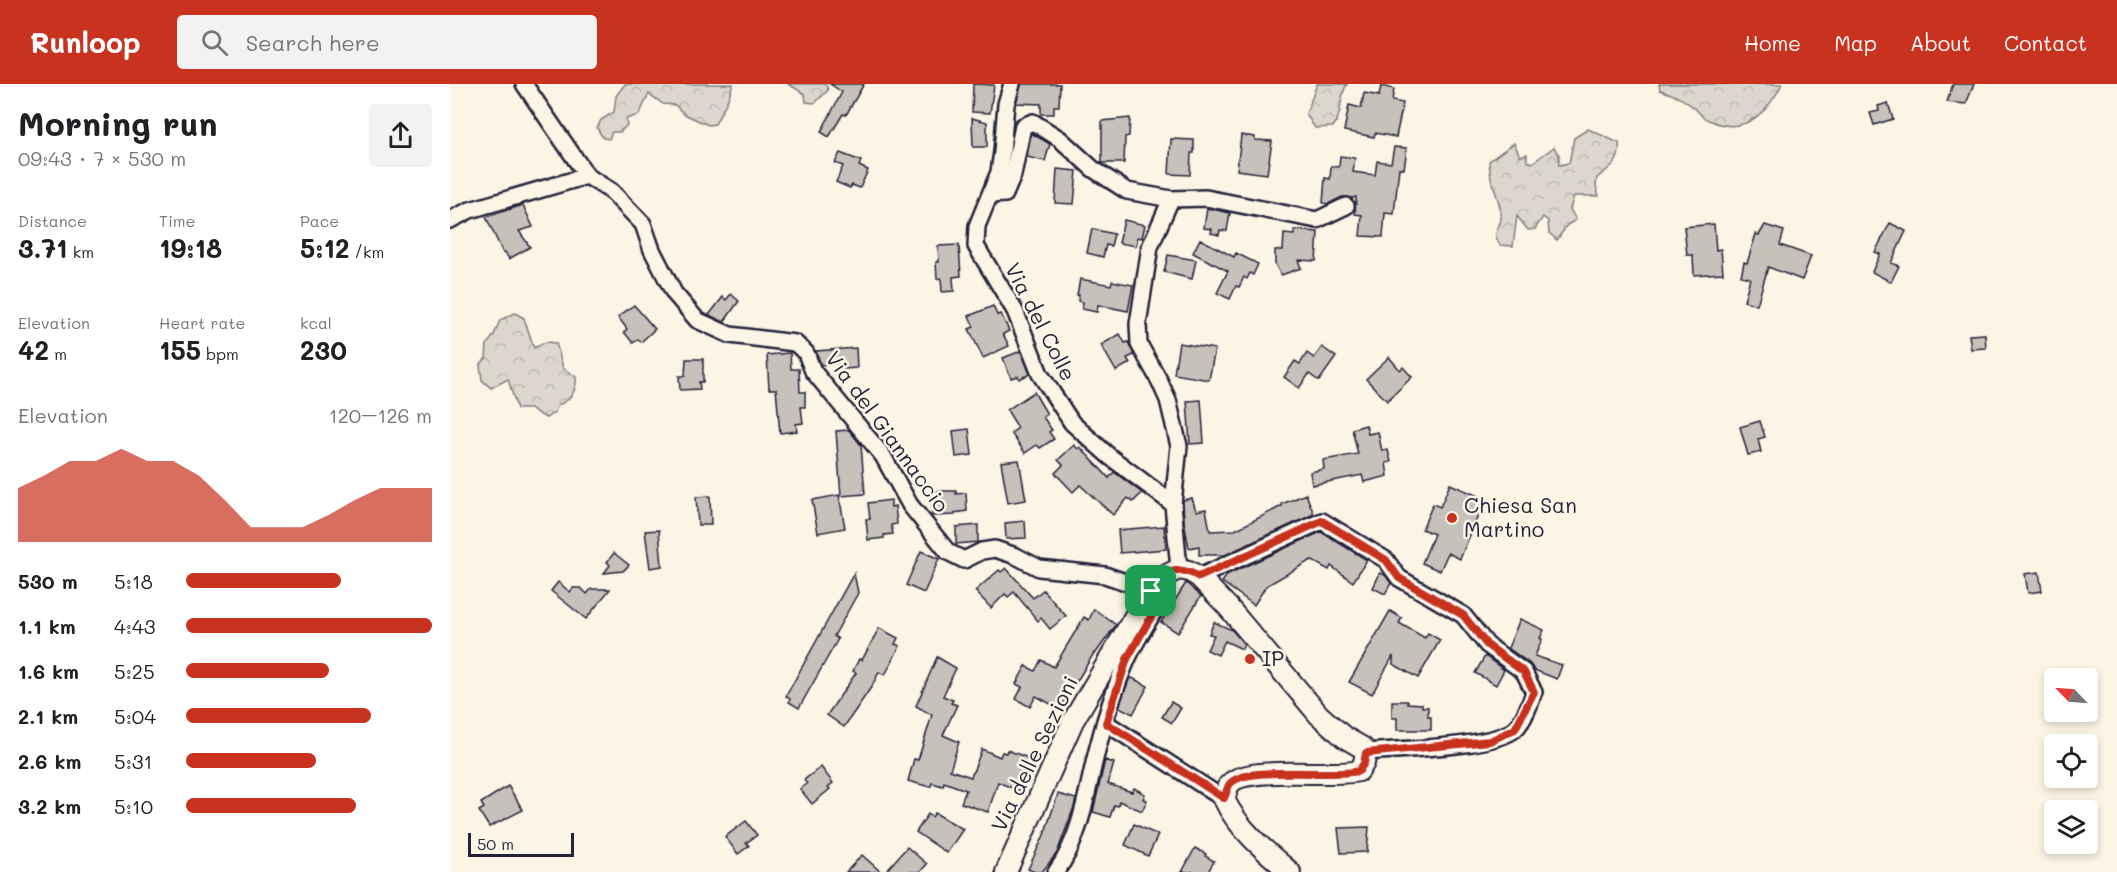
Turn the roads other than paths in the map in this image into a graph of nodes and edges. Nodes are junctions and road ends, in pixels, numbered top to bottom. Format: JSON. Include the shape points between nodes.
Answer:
{"nodes":[{"id":1,"x":524,"y":84,"type":"edge"},
{"id":2,"x":1012,"y":84,"type":"edge"},
{"id":3,"x":587,"y":176,"type":"junction"},
{"id":4,"x":990,"y":195,"type":"junction"},
{"id":5,"x":1171,"y":199,"type":"junction"},
{"id":6,"x":1346,"y":206,"type":"dead end"},
{"id":7,"x":450,"y":220,"type":"edge"},
{"id":8,"x":1173,"y":504,"type":"junction"},
{"id":9,"x":1179,"y":569,"type":"junction"},
{"id":10,"x":1199,"y":577,"type":"junction"},
{"id":11,"x":1151,"y":591,"type":"junction"},
{"id":12,"x":1106,"y":723,"type":"junction"},
{"id":13,"x":1366,"y":753,"type":"junction"},
{"id":14,"x":1224,"y":798,"type":"junction"},
{"id":15,"x":1006,"y":872,"type":"edge"},
{"id":16,"x":1056,"y":872,"type":"edge"},
{"id":17,"x":1290,"y":872,"type":"edge"}],
"edges":[{"from":1,"to":3,"type":"street","name":"Via del Giannaccio"},
{"from":2,"to":4,"type":"street","name":"Via del Colle","via":[[1006,104],[999,172]]},
{"from":3,"to":7,"type":"street","via":[[470,210]]},
{"from":3,"to":11,"type":"street","name":"Via del Giannaccio","via":[[611,191],[643,224],[674,292],[697,320],[730,335],[795,343],[806,353],[813,371],[883,456],[910,505],[948,552],[964,560],[994,549],[1039,568],[1105,575]]},
{"from":4,"to":5,"type":"street","via":[[1005,194],[1023,126],[1033,122],[1127,191]]},
{"from":4,"to":8,"type":"street","name":"Via del Colle","via":[[977,226],[976,246],[1015,311],[1040,374],[1072,423]]},
{"from":5,"to":6,"type":"street","via":[[1206,198],[1317,220]]},
{"from":5,"to":8,"type":"street","via":[[1150,247],[1138,324],[1139,344],[1168,400],[1179,446]]},
{"from":8,"to":9,"type":"street"},
{"from":9,"to":10,"type":"street"},
{"from":9,"to":11,"type":"street","name":"Via delle Sezioni","via":[[1164,576]]},
{"from":10,"to":13,"type":"street","via":[[1319,715]]},
{"from":10,"to":13,"type":"street","via":[[1322,521],[1386,560],[1399,578],[1463,615],[1487,645],[1524,672],[1534,692],[1515,729],[1490,741]]},
{"from":11,"to":12,"type":"street","via":[[1157,600],[1156,608],[1127,659]]},
{"from":11,"to":15,"type":"street","name":"Via delle Sezioni","via":[[1073,721]]},
{"from":12,"to":14,"type":"street"},
{"from":12,"to":16,"type":"street","via":[[1083,812],[1066,858]]},
{"from":13,"to":14,"type":"street","via":[[1359,771],[1237,778],[1229,784]]},
{"from":14,"to":17,"type":"street","via":[[1247,833]]}]}
